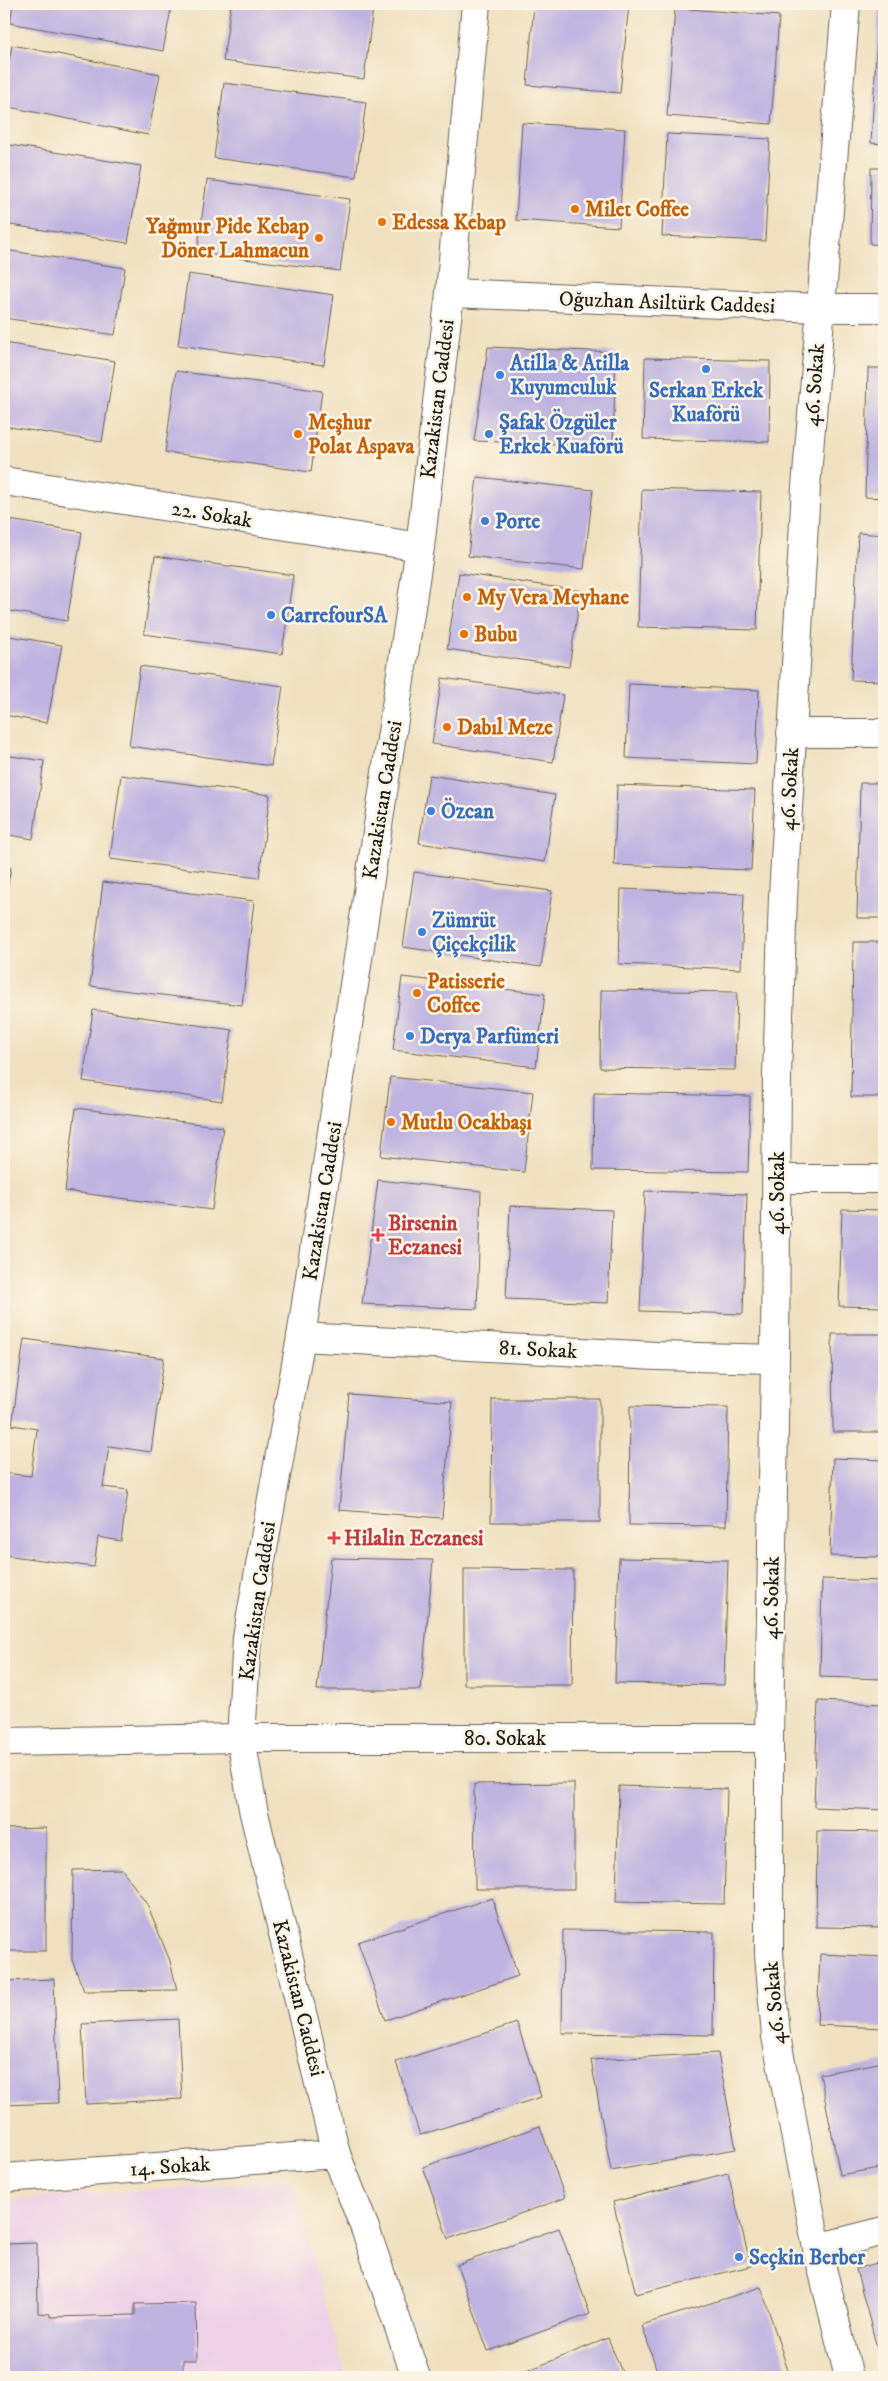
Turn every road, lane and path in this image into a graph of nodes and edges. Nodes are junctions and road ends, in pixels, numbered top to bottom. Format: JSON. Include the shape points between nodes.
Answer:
{"nodes":[{"id":1,"x":476,"y":4,"type":"edge"},
{"id":2,"x":846,"y":4,"type":"edge"},
{"id":3,"x":450,"y":293,"type":"junction"},
{"id":4,"x":820,"y":308,"type":"junction"},
{"id":5,"x":884,"y":308,"type":"edge"},
{"id":6,"x":4,"y":481,"type":"edge"},
{"id":7,"x":420,"y":547,"type":"junction"},
{"id":8,"x":791,"y":733,"type":"junction"},
{"id":9,"x":884,"y":733,"type":"edge"},
{"id":10,"x":777,"y":1179,"type":"junction"},
{"id":11,"x":884,"y":1179,"type":"edge"},
{"id":12,"x":301,"y":1336,"type":"junction"},
{"id":13,"x":775,"y":1359,"type":"junction"},
{"id":14,"x":241,"y":1738,"type":"junction"},
{"id":15,"x":769,"y":1738,"type":"junction"},
{"id":16,"x":4,"y":1742,"type":"edge"},
{"id":17,"x":336,"y":2154,"type":"junction"},
{"id":18,"x":4,"y":2178,"type":"edge"},
{"id":19,"x":884,"y":2231,"type":"edge"},
{"id":20,"x":817,"y":2248,"type":"junction"},
{"id":21,"x":416,"y":2377,"type":"edge"},
{"id":22,"x":850,"y":2377,"type":"edge"}],
"edges":[{"from":1,"to":3,"type":"street","name":"Kazakistan Caddesi"},
{"from":2,"to":4,"type":"street","name":"46. Sokak"},
{"from":3,"to":4,"type":"street","name":"Oğuzhan Asiltürk Caddesi"},
{"from":3,"to":7,"type":"street","name":"Kazakistan Caddesi"},
{"from":4,"to":5,"type":"street","name":"Oğuzhan Asiltürk Caddesi"},
{"from":4,"to":8,"type":"street","name":"46. Sokak"},
{"from":6,"to":7,"type":"street","name":"22. Sokak"},
{"from":7,"to":12,"type":"street","name":"Kazakistan Caddesi"},
{"from":8,"to":9,"type":"street"},
{"from":8,"to":10,"type":"street","name":"46. Sokak","via":[[777,1074]]},
{"from":10,"to":11,"type":"street"},
{"from":10,"to":13,"type":"street","name":"46. Sokak"},
{"from":12,"to":13,"type":"street","name":"81. Sokak","via":[[656,1356]]},
{"from":12,"to":14,"type":"street","name":"Kazakistan Caddesi","via":[[247,1638]]},
{"from":13,"to":15,"type":"street","name":"46. Sokak"},
{"from":14,"to":15,"type":"street","name":"80. Sokak"},
{"from":14,"to":16,"type":"street","name":"80. Sokak"},
{"from":14,"to":17,"type":"street","name":"Kazakistan Caddesi","via":[[253,1809]]},
{"from":15,"to":20,"type":"street","name":"46. Sokak","via":[[769,1954],[776,2036]]},
{"from":17,"to":18,"type":"street","name":"14. Sokak"},
{"from":17,"to":21,"type":"street","name":"Kazakistan Caddesi"},
{"from":19,"to":20,"type":"street"},
{"from":20,"to":22,"type":"street","name":"46. Sokak"}]}
